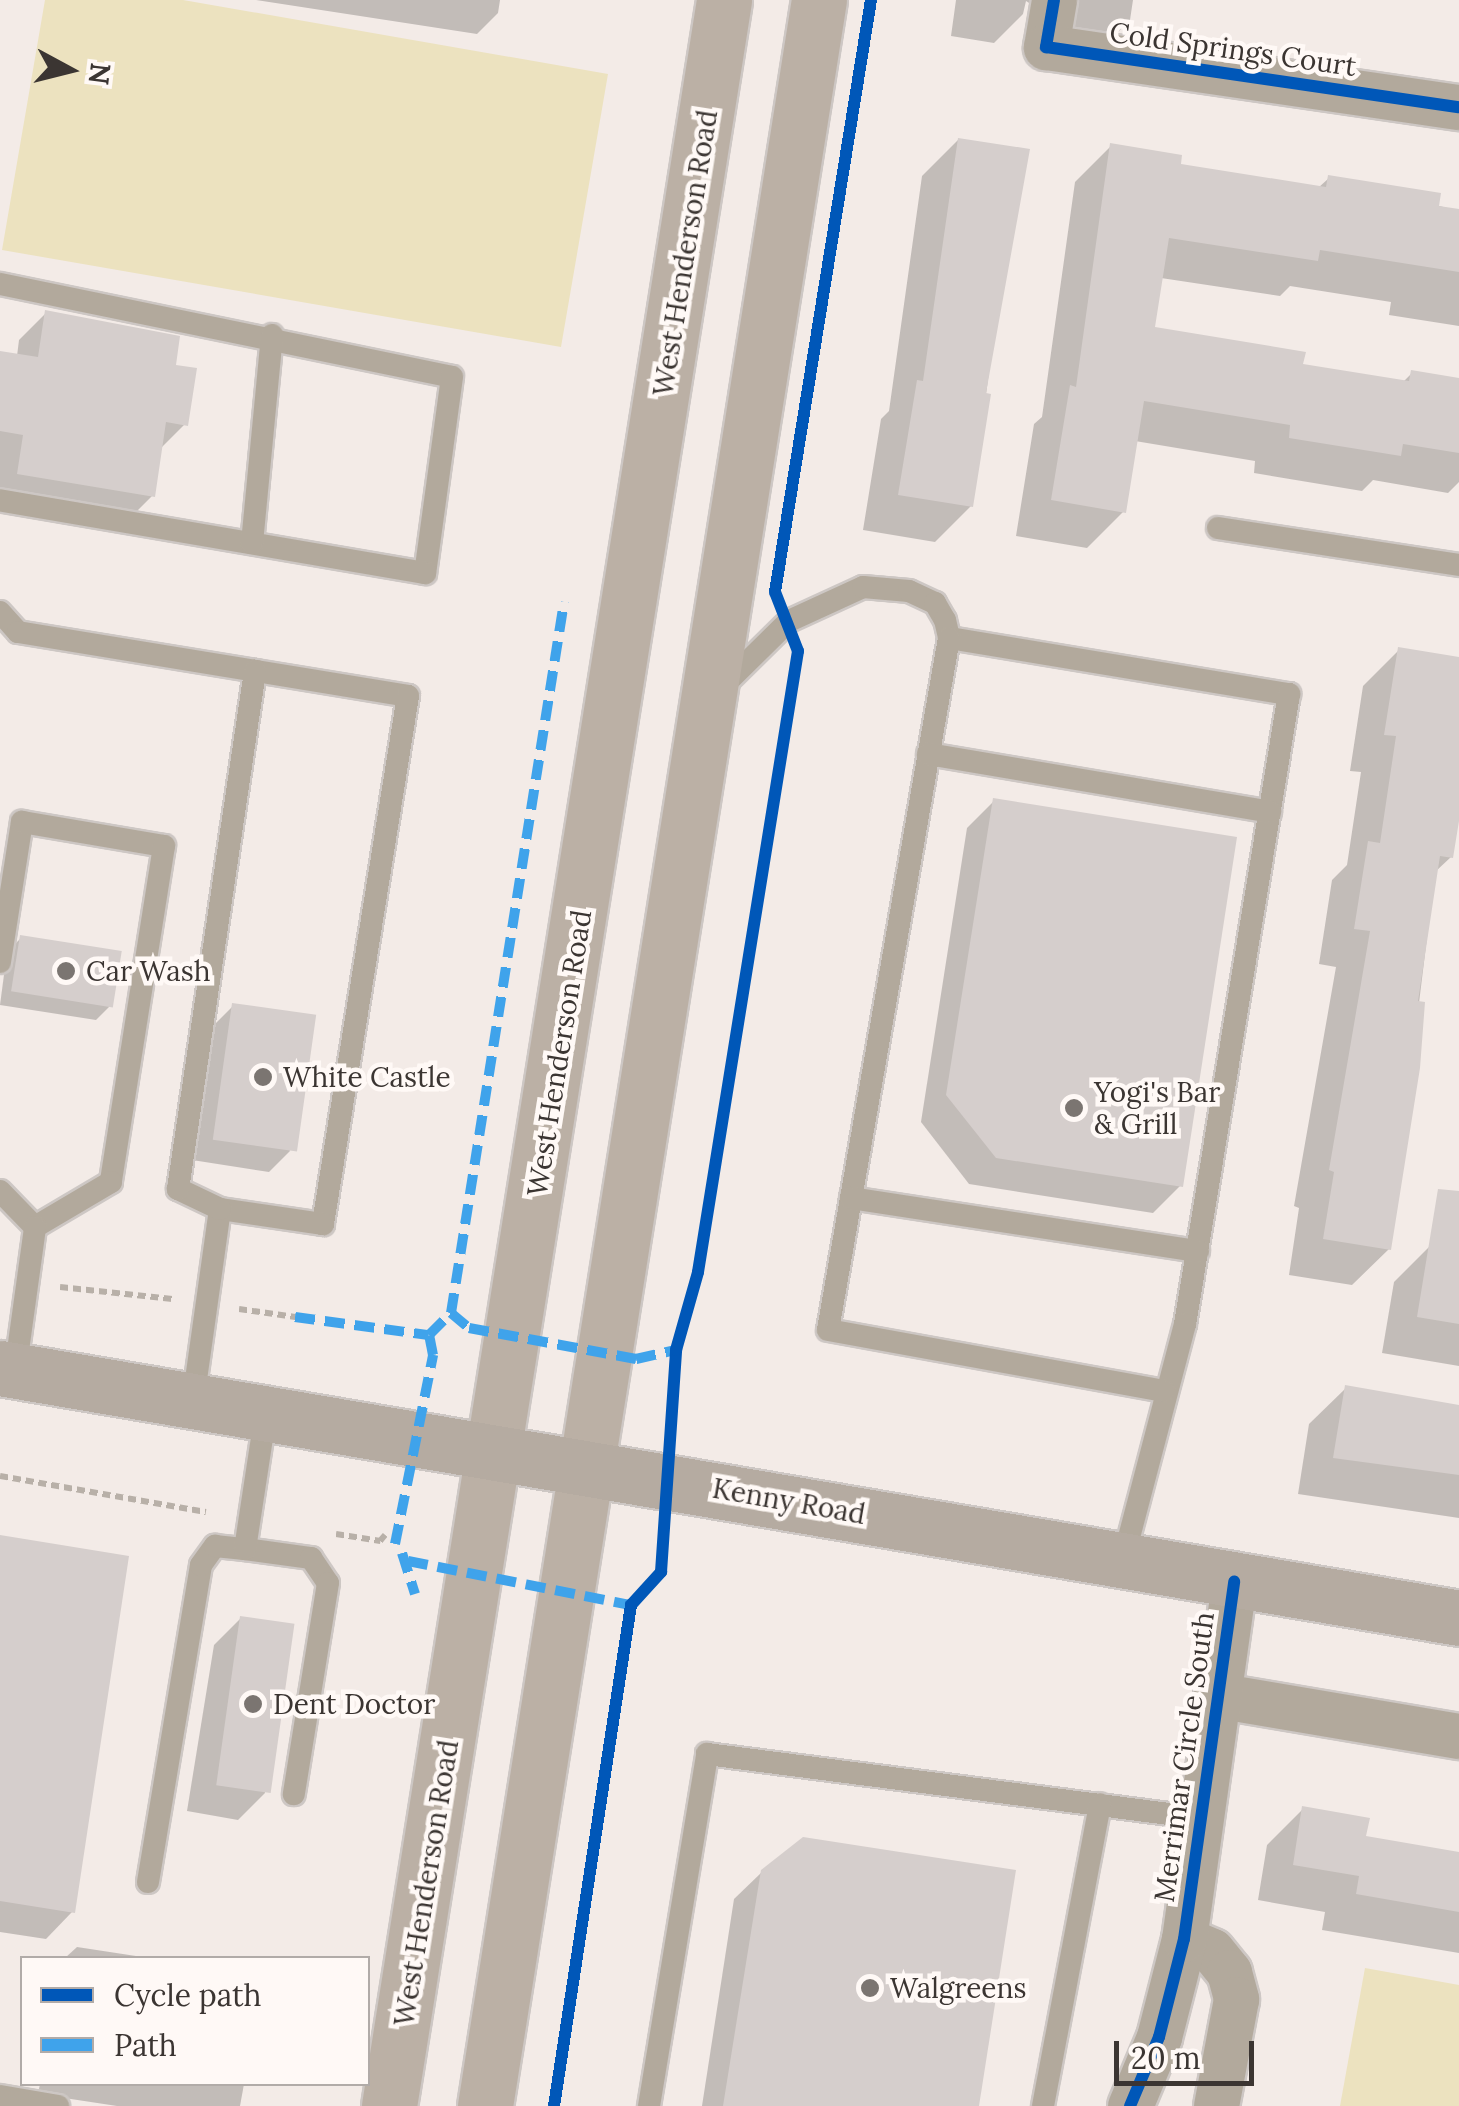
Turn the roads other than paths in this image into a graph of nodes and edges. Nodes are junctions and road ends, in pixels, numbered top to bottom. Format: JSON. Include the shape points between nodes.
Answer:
{"nodes":[{"id":1,"x":724,"y":0,"type":"edge"},
{"id":2,"x":819,"y":0,"type":"edge"},
{"id":3,"x":1054,"y":0,"type":"edge"},
{"id":4,"x":1459,"y":107,"type":"edge"},
{"id":5,"x":0,"y":284,"type":"edge"},
{"id":6,"x":272,"y":335,"type":"junction"},
{"id":7,"x":0,"y":500,"type":"edge"},
{"id":8,"x":1218,"y":528,"type":"dead end"},
{"id":9,"x":252,"y":543,"type":"junction"},
{"id":10,"x":1459,"y":565,"type":"edge"},
{"id":11,"x":0,"y":612,"type":"edge"},
{"id":12,"x":9,"y":637,"type":"edge"},
{"id":13,"x":948,"y":638,"type":"junction"},
{"id":14,"x":256,"y":671,"type":"junction"},
{"id":15,"x":708,"y":700,"type":"junction"},
{"id":16,"x":928,"y":754,"type":"junction"},
{"id":17,"x":1270,"y":812,"type":"junction"},
{"id":18,"x":0,"y":962,"type":"edge"},
{"id":19,"x":0,"y":1191,"type":"edge"},
{"id":20,"x":851,"y":1198,"type":"junction"},
{"id":21,"x":220,"y":1209,"type":"junction"},
{"id":22,"x":34,"y":1227,"type":"junction"},
{"id":23,"x":1198,"y":1251,"type":"junction"},
{"id":24,"x":5,"y":1378,"type":"edge"},
{"id":25,"x":1164,"y":1391,"type":"junction"},
{"id":26,"x":194,"y":1400,"type":"junction"},
{"id":27,"x":266,"y":1412,"type":"junction"},
{"id":28,"x":496,"y":1450,"type":"junction"},
{"id":29,"x":588,"y":1465,"type":"junction"},
{"id":30,"x":246,"y":1550,"type":"junction"},
{"id":31,"x":1122,"y":1561,"type":"junction"},
{"id":32,"x":1234,"y":1581,"type":"junction"},
{"id":33,"x":1459,"y":1618,"type":"edge"},
{"id":34,"x":1216,"y":1695,"type":"junction"},
{"id":35,"x":1459,"y":1736,"type":"edge"},
{"id":36,"x":294,"y":1794,"type":"dead end"},
{"id":37,"x":1100,"y":1804,"type":"junction"},
{"id":38,"x":1199,"y":1818,"type":"junction"},
{"id":39,"x":148,"y":1882,"type":"dead end"},
{"id":40,"x":1184,"y":1939,"type":"junction"},
{"id":41,"x":0,"y":2096,"type":"edge"},
{"id":42,"x":58,"y":2106,"type":"edge"},
{"id":43,"x":390,"y":2106,"type":"edge"},
{"id":44,"x":486,"y":2106,"type":"edge"},
{"id":45,"x":649,"y":2106,"type":"edge"},
{"id":46,"x":1043,"y":2106,"type":"edge"},
{"id":47,"x":1130,"y":2106,"type":"edge"},
{"id":48,"x":1216,"y":2106,"type":"edge"}],
"edges":[{"from":1,"to":28,"type":"main road","name":"West Henderson Road"},
{"from":2,"to":15,"type":"main road"},
{"from":3,"to":4,"type":"street","name":"Cold Springs Court","via":[[1046,47]]},
{"from":5,"to":6,"type":"lane"},
{"from":6,"to":9,"type":"lane"},
{"from":6,"to":9,"type":"lane","via":[[452,377],[425,573]]},
{"from":7,"to":9,"type":"lane"},
{"from":8,"to":10,"type":"lane"},
{"from":11,"to":12,"type":"lane"},
{"from":12,"to":14,"type":"lane"},
{"from":13,"to":15,"type":"lane","via":[[935,603],[898,588],[863,587],[788,621]]},
{"from":13,"to":16,"type":"lane"},
{"from":13,"to":17,"type":"lane","via":[[1289,694]]},
{"from":14,"to":21,"type":"lane","via":[[178,1189]]},
{"from":14,"to":21,"type":"lane","via":[[408,696],[323,1224]]},
{"from":15,"to":29,"type":"main road"},
{"from":16,"to":17,"type":"lane"},
{"from":16,"to":20,"type":"lane"},
{"from":17,"to":23,"type":"lane"},
{"from":18,"to":22,"type":"lane","via":[[22,822],[164,846],[110,1182]]},
{"from":19,"to":22,"type":"lane"},
{"from":20,"to":23,"type":"lane"},
{"from":20,"to":25,"type":"lane","via":[[828,1330]]},
{"from":21,"to":26,"type":"lane"},
{"from":22,"to":24,"type":"lane"},
{"from":23,"to":25,"type":"lane"},
{"from":24,"to":26,"type":"main road","name":"Kenny Road"},
{"from":25,"to":31,"type":"lane"},
{"from":26,"to":27,"type":"main road","name":"Kenny Road"},
{"from":27,"to":28,"type":"main road","name":"Kenny Road"},
{"from":27,"to":30,"type":"lane"},
{"from":28,"to":29,"type":"main road","name":"Kenny Road"},
{"from":28,"to":43,"type":"main road","name":"West Henderson Road"},
{"from":29,"to":31,"type":"main road","name":"Kenny Road"},
{"from":29,"to":44,"type":"main road"},
{"from":30,"to":36,"type":"lane","via":[[311,1558],[328,1582]]},
{"from":30,"to":39,"type":"lane","via":[[214,1546],[201,1564]]},
{"from":31,"to":32,"type":"main road","name":"Kenny Road"},
{"from":32,"to":33,"type":"main road","name":"Kenny Road"},
{"from":32,"to":34,"type":"street","name":"Merrimar Circle South"},
{"from":34,"to":35,"type":"street"},
{"from":34,"to":38,"type":"street","name":"Merrimar Circle South"},
{"from":37,"to":38,"type":"lane"},
{"from":37,"to":45,"type":"lane","via":[[706,1754]]},
{"from":37,"to":46,"type":"lane"},
{"from":38,"to":40,"type":"street","name":"Merrimar Circle South"},
{"from":40,"to":47,"type":"street","via":[[1159,2037]]},
{"from":40,"to":48,"type":"street","name":"Merrimar Circle South","via":[[1212,1951],[1230,1972],[1236,1999]]},
{"from":41,"to":42,"type":"lane"}]}
